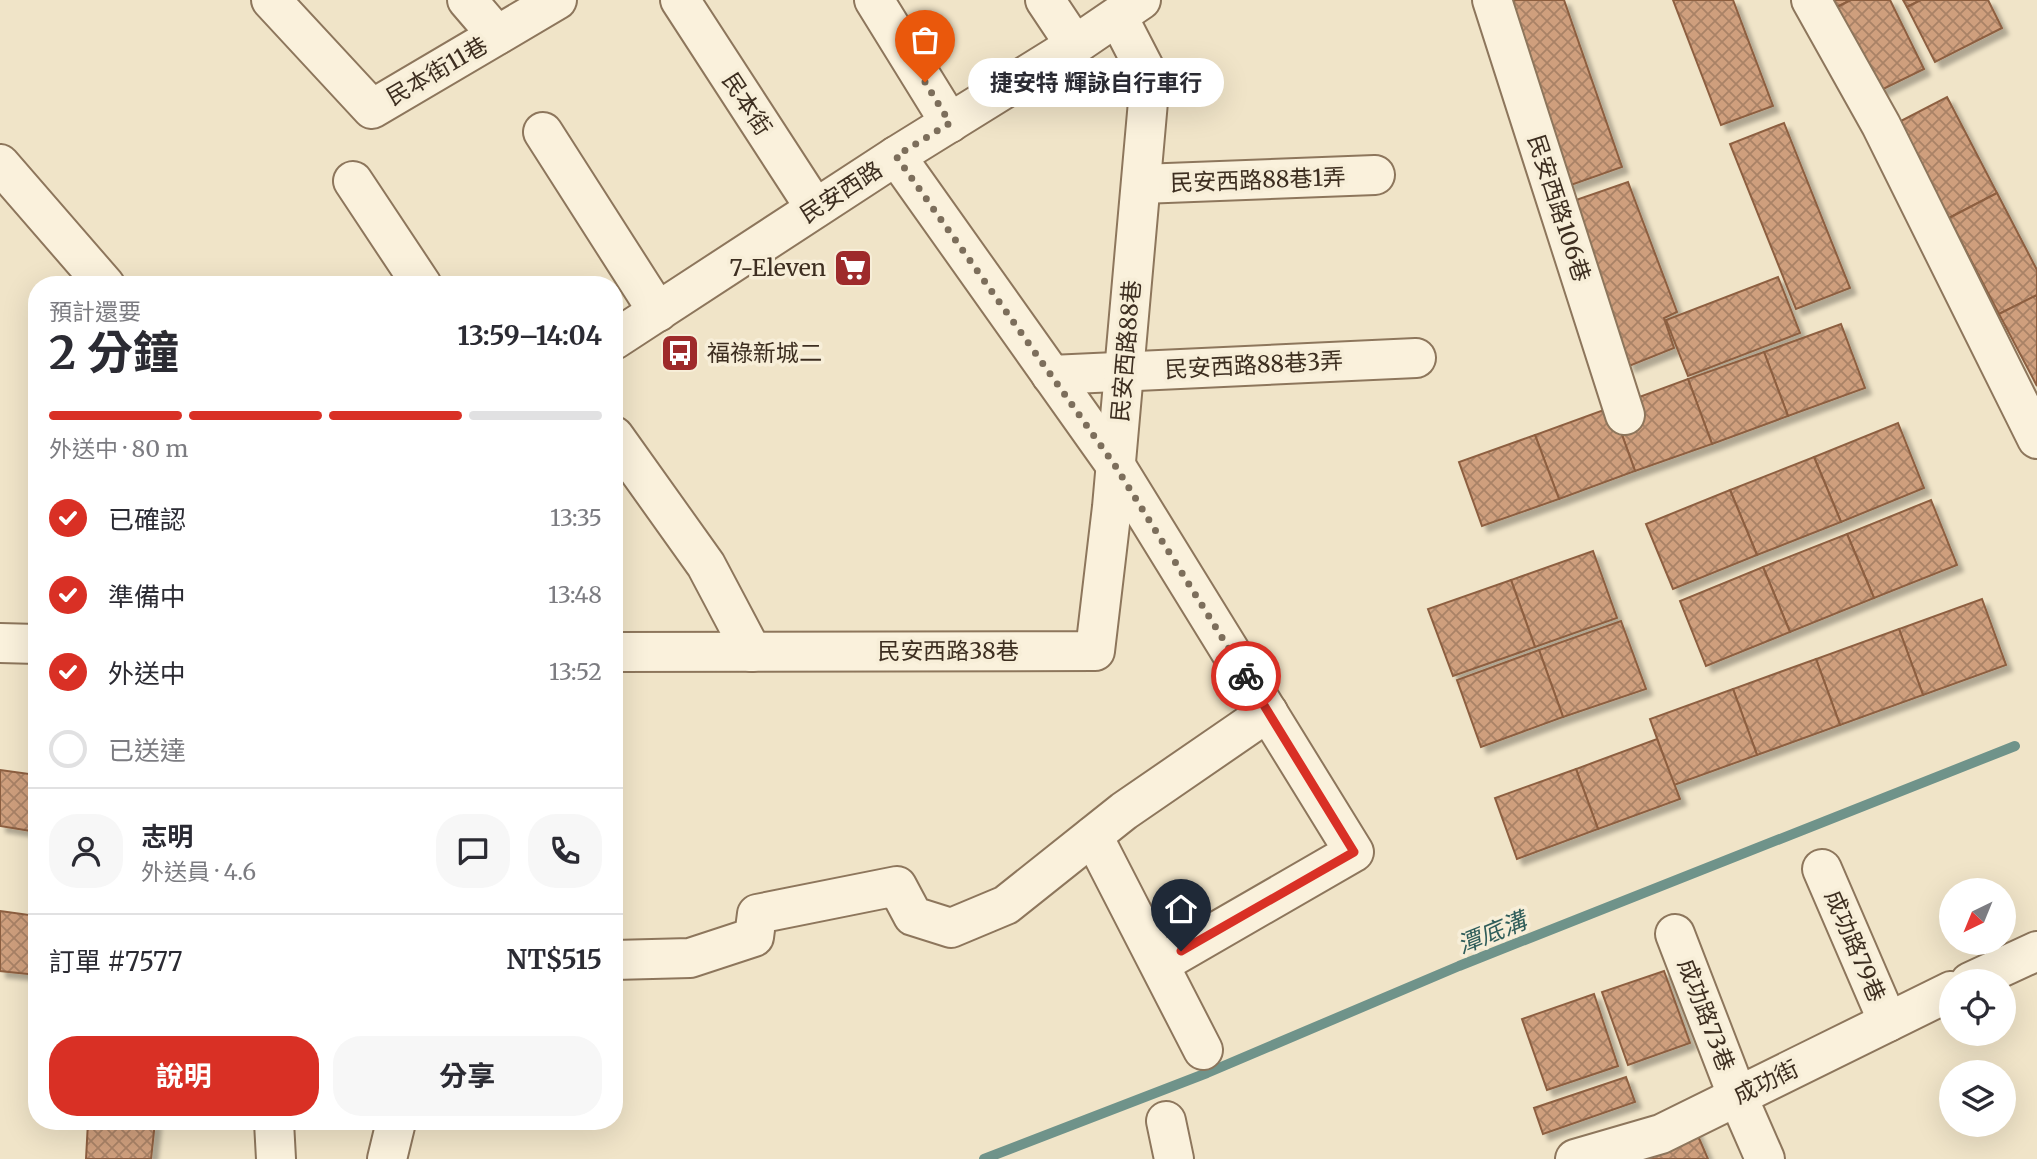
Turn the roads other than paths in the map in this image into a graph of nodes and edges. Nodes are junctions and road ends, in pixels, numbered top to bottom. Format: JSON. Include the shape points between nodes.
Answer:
{"nodes":[{"id":1,"x":271,"y":0,"type":"edge"},
{"id":2,"x":467,"y":0,"type":"edge"},
{"id":3,"x":556,"y":0,"type":"edge"},
{"id":4,"x":680,"y":0,"type":"edge"},
{"id":5,"x":874,"y":0,"type":"edge"},
{"id":6,"x":1045,"y":0,"type":"edge"},
{"id":7,"x":1492,"y":0,"type":"edge"},
{"id":8,"x":1811,"y":0,"type":"edge"},
{"id":9,"x":1129,"y":8,"type":"edge"},
{"id":10,"x":497,"y":35,"type":"junction"},
{"id":11,"x":1075,"y":45,"type":"junction"},
{"id":12,"x":950,"y":123,"type":"junction"},
{"id":13,"x":543,"y":132,"type":"dead end"},
{"id":14,"x":896,"y":156,"type":"junction"},
{"id":15,"x":0,"y":164,"type":"edge"},
{"id":16,"x":1375,"y":175,"type":"dead end"},
{"id":17,"x":353,"y":181,"type":"dead end"},
{"id":18,"x":1141,"y":184,"type":"junction"},
{"id":19,"x":815,"y":208,"type":"junction"},
{"id":20,"x":97,"y":276,"type":"edge"},
{"id":21,"x":416,"y":276,"type":"edge"},
{"id":22,"x":658,"y":312,"type":"junction"},
{"id":23,"x":623,"y":334,"type":"edge"},
{"id":24,"x":1416,"y":358,"type":"dead end"},
{"id":25,"x":1124,"y":372,"type":"junction"},
{"id":26,"x":1051,"y":374,"type":"junction"},
{"id":27,"x":1625,"y":415,"type":"dead end"},
{"id":28,"x":2037,"y":439,"type":"edge"},
{"id":29,"x":623,"y":449,"type":"edge"},
{"id":30,"x":1116,"y":467,"type":"junction"},
{"id":31,"x":0,"y":643,"type":"edge"},
{"id":32,"x":28,"y":644,"type":"edge"},
{"id":33,"x":623,"y":652,"type":"edge"},
{"id":34,"x":752,"y":652,"type":"junction"},
{"id":35,"x":1268,"y":712,"type":"junction"},
{"id":36,"x":1093,"y":836,"type":"junction"},
{"id":37,"x":1822,"y":869,"type":"dead end"},
{"id":38,"x":1675,"y":934,"type":"dead end"},
{"id":39,"x":2037,"y":951,"type":"edge"},
{"id":40,"x":623,"y":960,"type":"edge"},
{"id":41,"x":1160,"y":964,"type":"junction"},
{"id":42,"x":1998,"y":969,"type":"edge"},
{"id":43,"x":1939,"y":997,"type":"edge"},
{"id":44,"x":1888,"y":1022,"type":"junction"},
{"id":45,"x":1203,"y":1050,"type":"dead end"},
{"id":46,"x":1737,"y":1096,"type":"junction"},
{"id":47,"x":1166,"y":1121,"type":"dead end"},
{"id":48,"x":274,"y":1130,"type":"edge"},
{"id":49,"x":394,"y":1130,"type":"edge"},
{"id":50,"x":276,"y":1159,"type":"edge"},
{"id":51,"x":387,"y":1159,"type":"edge"},
{"id":52,"x":1174,"y":1159,"type":"edge"},
{"id":53,"x":1575,"y":1159,"type":"edge"},
{"id":54,"x":1765,"y":1159,"type":"edge"}],
"edges":[{"from":1,"to":10,"type":"street","name":"民本街11巷","via":[[372,109]]},
{"from":2,"to":10,"type":"street"},
{"from":3,"to":10,"type":"street","name":"民本街11巷"},
{"from":4,"to":19,"type":"street","name":"民本街"},
{"from":5,"to":12,"type":"street"},
{"from":6,"to":11,"type":"street"},
{"from":7,"to":27,"type":"street","name":"民安西路106巷"},
{"from":8,"to":28,"type":"street","via":[[1881,125]]},
{"from":9,"to":11,"type":"street","name":"民安西路"},
{"from":9,"to":18,"type":"street","name":"民安西路88巷","via":[[1150,79]]},
{"from":11,"to":12,"type":"street","name":"民安西路"},
{"from":12,"to":14,"type":"street","name":"民安西路"},
{"from":13,"to":22,"type":"street"},
{"from":14,"to":19,"type":"street","name":"民安西路"},
{"from":14,"to":26,"type":"street"},
{"from":15,"to":20,"type":"street"},
{"from":16,"to":18,"type":"street","name":"民安西路88巷1弄"},
{"from":17,"to":21,"type":"street"},
{"from":18,"to":25,"type":"street","name":"民安西路88巷"},
{"from":19,"to":22,"type":"street","name":"民安西路"},
{"from":22,"to":23,"type":"street","name":"民安西路"},
{"from":24,"to":25,"type":"street","name":"民安西路88巷3弄"},
{"from":25,"to":26,"type":"street","name":"民安西路88巷3弄"},
{"from":25,"to":30,"type":"street","name":"民安西路88巷"},
{"from":26,"to":30,"type":"street"},
{"from":29,"to":34,"type":"street","via":[[706,565]]},
{"from":30,"to":34,"type":"street","name":"民安西路38巷","via":[[1095,651]]},
{"from":30,"to":35,"type":"street"},
{"from":31,"to":32,"type":"street"},
{"from":33,"to":34,"type":"street","name":"民安西路38巷"},
{"from":35,"to":36,"type":"street"},
{"from":35,"to":41,"type":"street","via":[[1354,852]]},
{"from":36,"to":40,"type":"street","via":[[1006,905],[951,928],[913,916],[897,886],[757,914],[754,937],[690,958]]},
{"from":36,"to":41,"type":"street"},
{"from":37,"to":44,"type":"street","name":"成功路79巷"},
{"from":38,"to":46,"type":"street","name":"成功路73巷"},
{"from":39,"to":42,"type":"street"},
{"from":41,"to":45,"type":"street"},
{"from":43,"to":44,"type":"street","name":"成功街"},
{"from":44,"to":46,"type":"street","name":"成功街"},
{"from":46,"to":53,"type":"street","name":"成功街","via":[[1661,1134]]},
{"from":46,"to":54,"type":"street","name":"成功路73巷"},
{"from":47,"to":52,"type":"street"},
{"from":48,"to":50,"type":"street"},
{"from":49,"to":51,"type":"street"}]}
